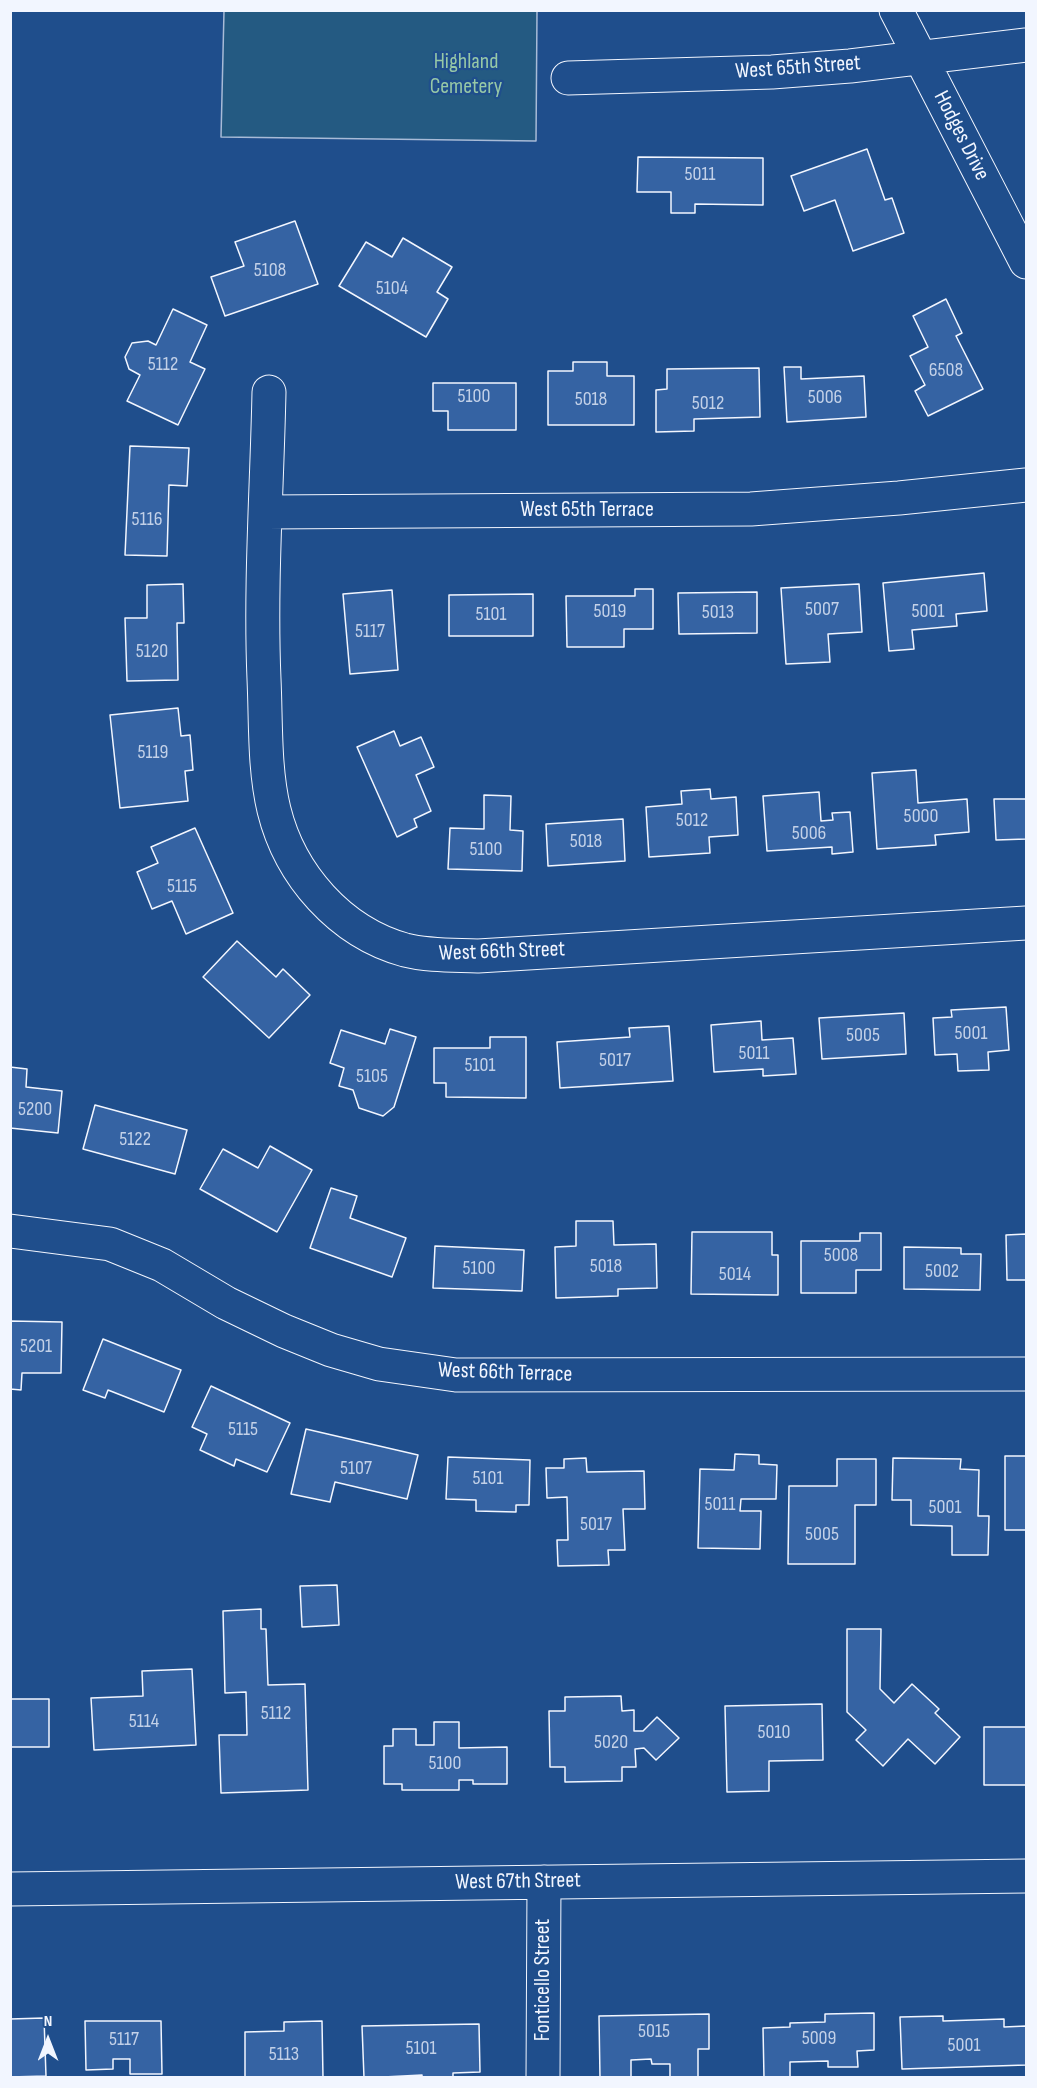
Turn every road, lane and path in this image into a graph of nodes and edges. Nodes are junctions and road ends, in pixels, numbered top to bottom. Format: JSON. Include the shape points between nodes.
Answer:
{"nodes":[{"id":1,"x":896,"y":10,"type":"edge"},
{"id":2,"x":1026,"y":45,"type":"edge"},
{"id":3,"x":921,"y":58,"type":"junction"},
{"id":4,"x":568,"y":78,"type":"dead end"},
{"id":5,"x":1026,"y":262,"type":"edge"},
{"id":6,"x":269,"y":392,"type":"dead end"},
{"id":7,"x":1026,"y":484,"type":"edge"},
{"id":8,"x":266,"y":512,"type":"junction"},
{"id":9,"x":1026,"y":923,"type":"edge"},
{"id":10,"x":10,"y":1231,"type":"edge"},
{"id":11,"x":1026,"y":1374,"type":"edge"},
{"id":12,"x":1026,"y":1876,"type":"edge"},
{"id":13,"x":544,"y":1882,"type":"junction"},
{"id":14,"x":10,"y":1889,"type":"edge"},
{"id":15,"x":543,"y":2078,"type":"edge"}],
"edges":[{"from":1,"to":3,"type":"street","name":"Hodges Drive"},
{"from":2,"to":3,"type":"street","name":"West 65th Street"},
{"from":3,"to":4,"type":"street","name":"West 65th Street","via":[[772,72]]},
{"from":3,"to":5,"type":"street","name":"Hodges Drive"},
{"from":6,"to":8,"type":"street"},
{"from":7,"to":8,"type":"street","name":"West 65th Terrace","via":[[750,509]]},
{"from":8,"to":9,"type":"street","name":"West 66th Street","via":[[262,632],[266,741],[274,809],[282,837],[311,887],[330,908],[378,940],[433,955],[477,956]]},
{"from":10,"to":11,"type":"street","name":"West 66th Terrace","via":[[110,1244],[162,1265],[284,1331],[379,1364],[456,1374]]},
{"from":12,"to":13,"type":"street","name":"West 67th Street"},
{"from":13,"to":14,"type":"street","name":"West 67th Street"},
{"from":13,"to":15,"type":"street","name":"Fonticello Street"}]}
